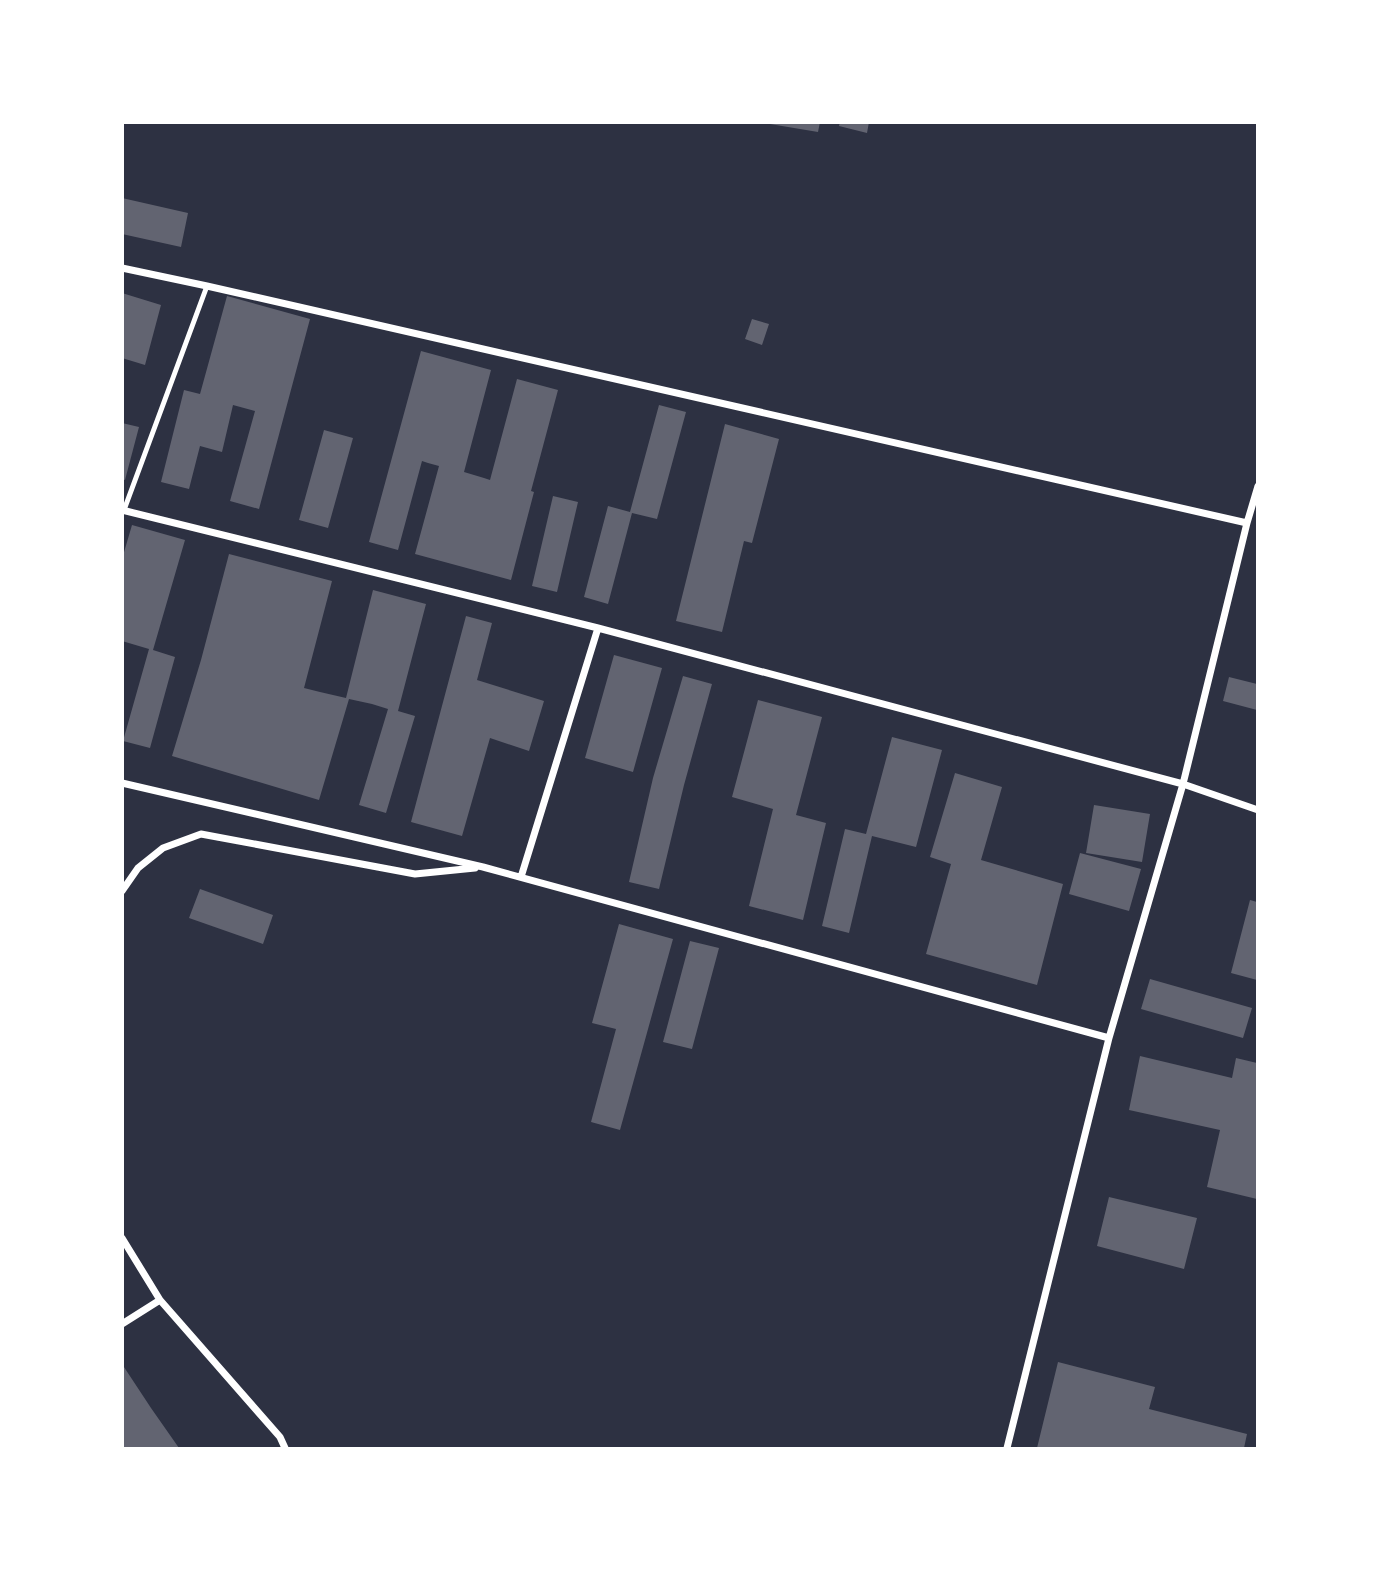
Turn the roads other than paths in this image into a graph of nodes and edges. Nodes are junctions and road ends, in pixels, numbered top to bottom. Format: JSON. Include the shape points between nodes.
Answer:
{"nodes":[{"id":1,"x":122,"y":268,"type":"edge"},
{"id":2,"x":207,"y":286,"type":"junction"},
{"id":3,"x":1258,"y":486,"type":"edge"},
{"id":4,"x":123,"y":510,"type":"edge"},
{"id":5,"x":1247,"y":523,"type":"junction"},
{"id":6,"x":598,"y":628,"type":"junction"},
{"id":7,"x":122,"y":783,"type":"edge"},
{"id":8,"x":1183,"y":784,"type":"junction"},
{"id":9,"x":1258,"y":810,"type":"edge"},
{"id":10,"x":483,"y":867,"type":"junction"},
{"id":11,"x":521,"y":877,"type":"junction"},
{"id":12,"x":122,"y":891,"type":"edge"},
{"id":13,"x":1109,"y":1038,"type":"junction"},
{"id":14,"x":122,"y":1238,"type":"edge"},
{"id":15,"x":160,"y":1300,"type":"junction"},
{"id":16,"x":122,"y":1324,"type":"edge"},
{"id":17,"x":285,"y":1448,"type":"edge"},
{"id":18,"x":1007,"y":1448,"type":"edge"}],
"edges":[{"from":1,"to":2,"type":"street"},
{"from":2,"to":4,"type":"lane"},
{"from":2,"to":5,"type":"street"},
{"from":3,"to":5,"type":"street"},
{"from":4,"to":6,"type":"street"},
{"from":5,"to":8,"type":"street"},
{"from":6,"to":8,"type":"street"},
{"from":6,"to":11,"type":"street"},
{"from":7,"to":10,"type":"street"},
{"from":8,"to":9,"type":"street"},
{"from":8,"to":13,"type":"street"},
{"from":10,"to":11,"type":"street"},
{"from":10,"to":12,"type":"street","via":[[415,874],[201,834],[163,848],[138,868]]},
{"from":11,"to":13,"type":"street"},
{"from":13,"to":18,"type":"street"},
{"from":14,"to":15,"type":"street"},
{"from":15,"to":16,"type":"street"},
{"from":15,"to":17,"type":"street","via":[[281,1437]]}]}
